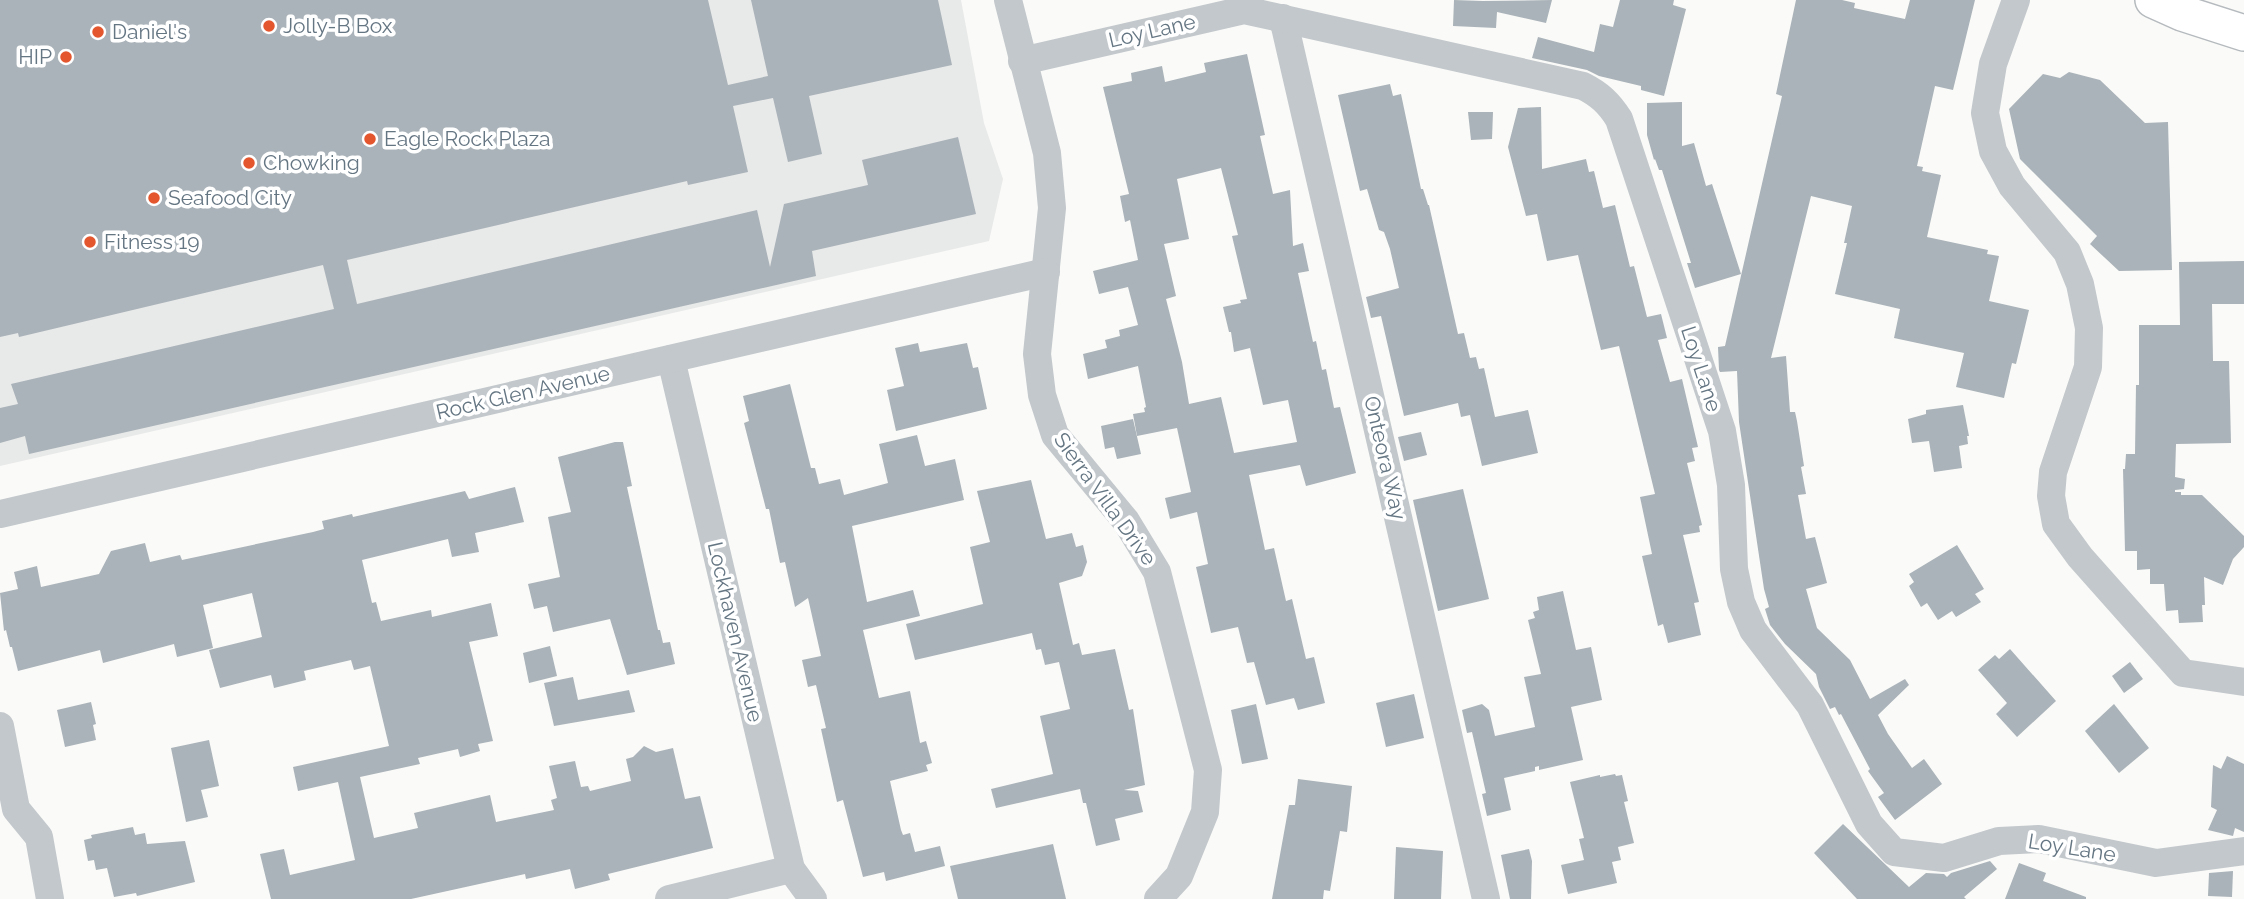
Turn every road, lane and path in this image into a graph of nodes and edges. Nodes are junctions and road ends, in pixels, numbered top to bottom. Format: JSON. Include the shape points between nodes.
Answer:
{"nodes":[{"id":1,"x":1008,"y":0,"type":"edge"},
{"id":2,"x":2016,"y":0,"type":"edge"},
{"id":3,"x":2153,"y":0,"type":"edge"},
{"id":4,"x":1283,"y":18,"type":"junction"},
{"id":5,"x":2244,"y":33,"type":"edge"},
{"id":6,"x":1022,"y":61,"type":"junction"},
{"id":7,"x":1046,"y":272,"type":"junction"},
{"id":8,"x":671,"y":359,"type":"junction"},
{"id":9,"x":0,"y":514,"type":"edge"},
{"id":10,"x":2244,"y":682,"type":"edge"},
{"id":11,"x":0,"y":726,"type":"edge"},
{"id":12,"x":2244,"y":851,"type":"edge"},
{"id":13,"x":791,"y":869,"type":"junction"},
{"id":14,"x":735,"y":891,"type":"edge"},
{"id":15,"x":50,"y":899,"type":"edge"},
{"id":16,"x":669,"y":899,"type":"edge"},
{"id":17,"x":813,"y":899,"type":"edge"},
{"id":18,"x":1158,"y":899,"type":"edge"},
{"id":19,"x":1486,"y":899,"type":"edge"}],
"edges":[{"from":1,"to":6,"type":"street","name":"Sierra Villa Drive"},
{"from":2,"to":10,"type":"street","via":[[1993,64],[1985,113],[1993,151],[2012,186],[2067,252],[2080,284],[2089,328],[2088,367],[2053,472],[2056,524],[2183,673]]},
{"from":3,"to":5,"type":"main road"},
{"from":4,"to":6,"type":"street","name":"Loy Lane","via":[[1255,11],[1233,12]]},
{"from":4,"to":12,"type":"street","name":"Loy Lane","via":[[1583,86],[1611,105],[1722,431],[1741,602],[1753,631],[1810,705],[1869,824],[1894,852],[1944,858],[1999,841],[2039,839],[2156,863]]},
{"from":4,"to":19,"type":"street","name":"Onteora Way"},
{"from":6,"to":7,"type":"street","name":"Sierra Villa Drive","via":[[1047,153],[1052,208]]},
{"from":7,"to":8,"type":"street","name":"Rock Glen Avenue"},
{"from":7,"to":18,"type":"street","name":"Sierra Villa Drive","via":[[1037,354],[1042,395],[1055,435],[1126,521],[1157,572],[1208,770],[1205,813],[1179,876]]},
{"from":8,"to":9,"type":"street","name":"Rock Glen Avenue"},
{"from":8,"to":13,"type":"street","name":"Lockhaven Avenue"},
{"from":11,"to":15,"type":"street","via":[[16,809],[39,837]]},
{"from":13,"to":14,"type":"street"},
{"from":13,"to":17,"type":"street","name":"Lockhaven Avenue"},
{"from":14,"to":16,"type":"street"}]}
